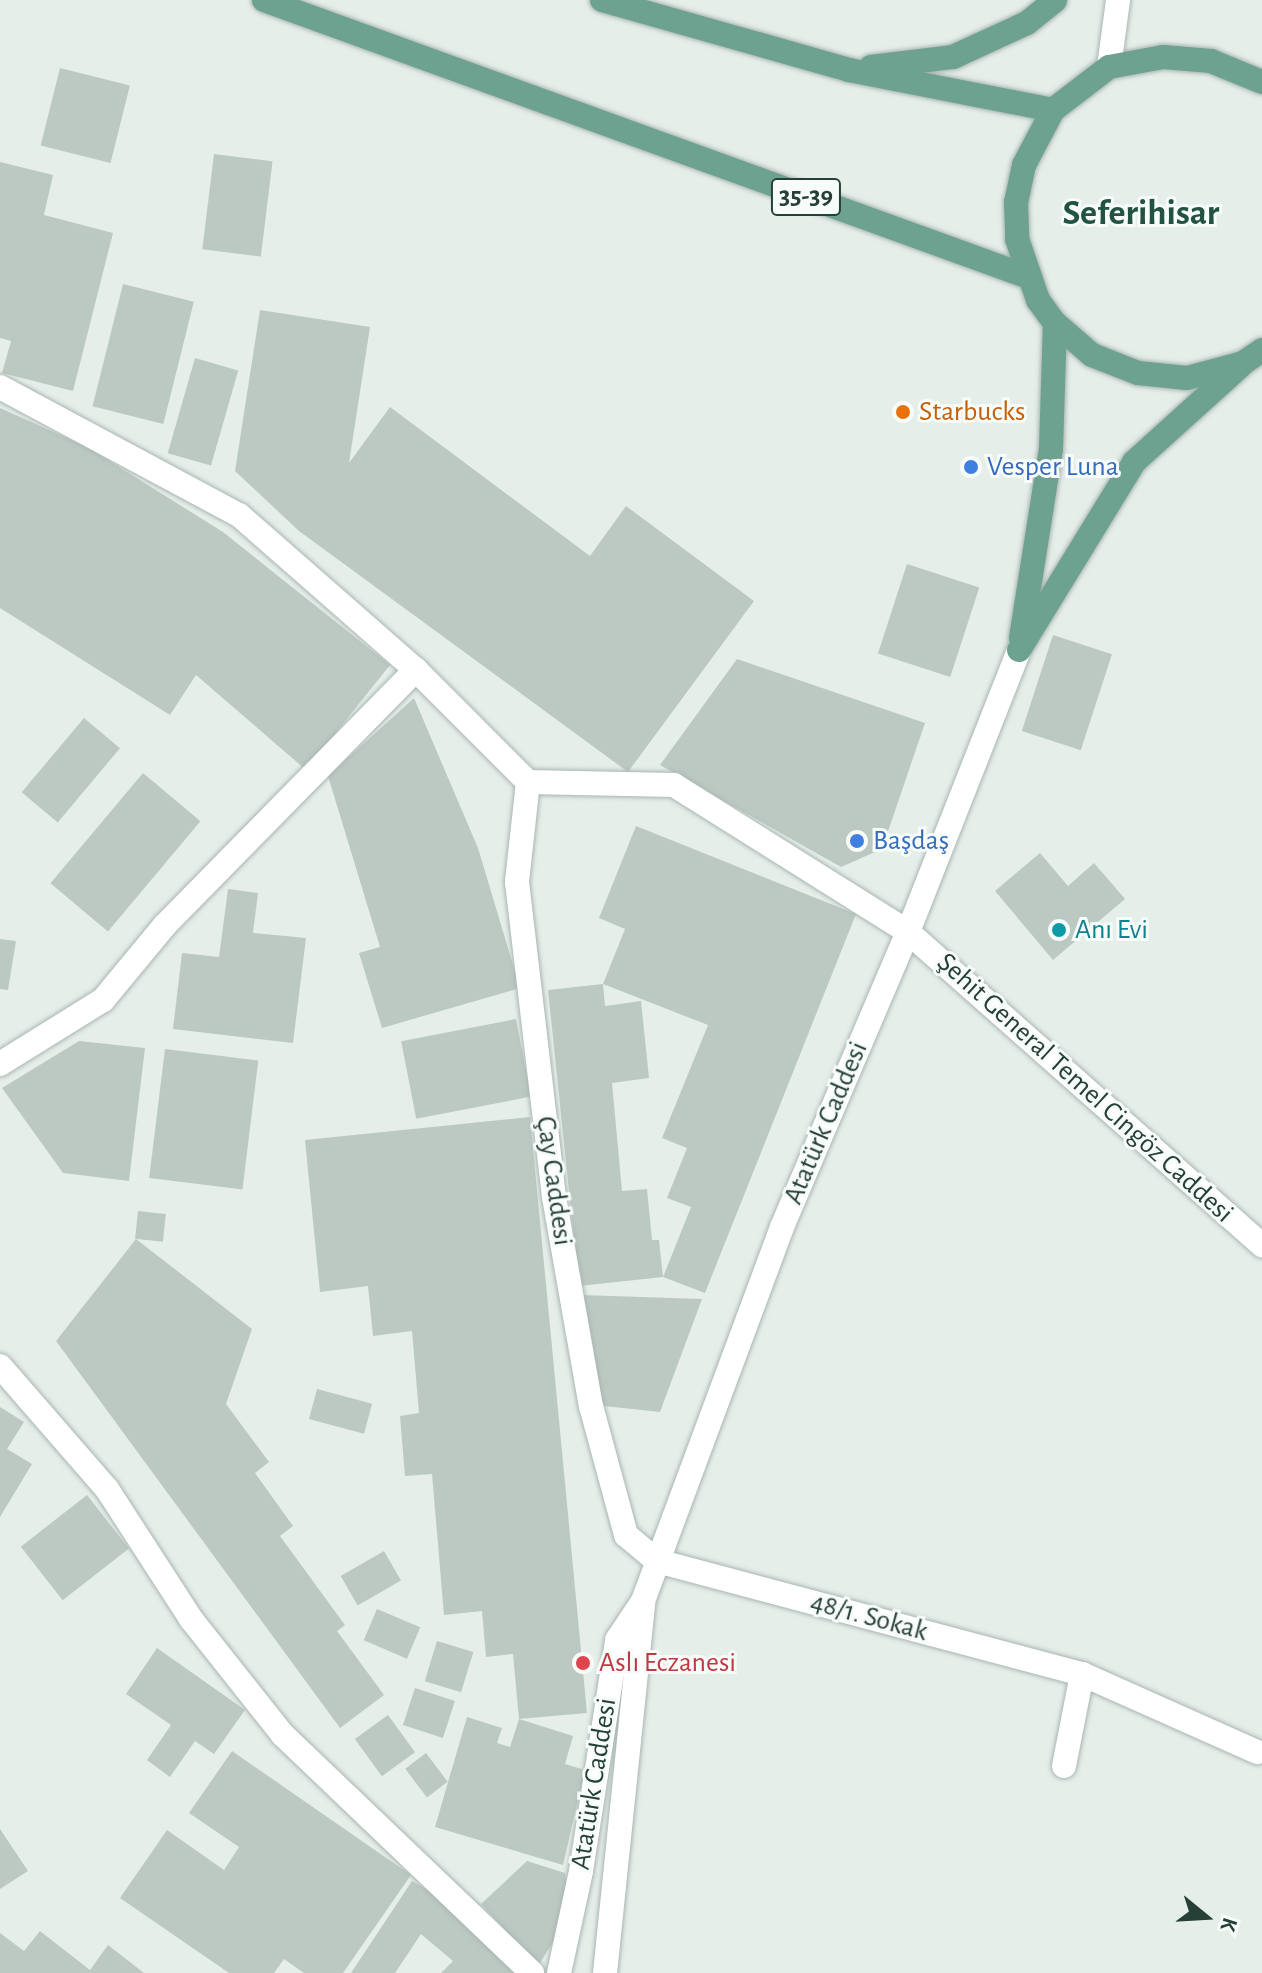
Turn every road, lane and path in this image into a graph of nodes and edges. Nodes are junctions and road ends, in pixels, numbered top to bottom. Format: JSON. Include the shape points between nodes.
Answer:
{"nodes":[{"id":1,"x":264,"y":0,"type":"edge"},
{"id":2,"x":602,"y":0,"type":"edge"},
{"id":3,"x":1055,"y":0,"type":"edge"},
{"id":4,"x":1118,"y":0,"type":"edge"},
{"id":5,"x":1109,"y":67,"type":"junction"},
{"id":6,"x":849,"y":70,"type":"junction"},
{"id":7,"x":1262,"y":82,"type":"edge"},
{"id":8,"x":1053,"y":110,"type":"junction"},
{"id":9,"x":1026,"y":276,"type":"junction"},
{"id":10,"x":1055,"y":323,"type":"junction"},
{"id":11,"x":1252,"y":357,"type":"edge"},
{"id":12,"x":0,"y":387,"type":"edge"},
{"id":13,"x":1019,"y":650,"type":"junction"},
{"id":14,"x":416,"y":670,"type":"junction"},
{"id":15,"x":528,"y":782,"type":"junction"},
{"id":16,"x":908,"y":932,"type":"junction"},
{"id":17,"x":0,"y":1064,"type":"edge"},
{"id":18,"x":1262,"y":1245,"type":"edge"},
{"id":19,"x":0,"y":1366,"type":"edge"},
{"id":20,"x":657,"y":1561,"type":"junction"},
{"id":21,"x":643,"y":1601,"type":"junction"},
{"id":22,"x":1082,"y":1674,"type":"junction"},
{"id":23,"x":1257,"y":1752,"type":"dead end"},
{"id":24,"x":1064,"y":1766,"type":"dead end"},
{"id":25,"x":532,"y":1973,"type":"edge"},
{"id":26,"x":559,"y":1973,"type":"edge"},
{"id":27,"x":605,"y":1973,"type":"edge"}],
"edges":[{"from":1,"to":9,"type":"main road","number":"35-39"},
{"from":2,"to":6,"type":"main road"},
{"from":3,"to":6,"type":"main road","via":[[1027,23],[953,57]]},
{"from":4,"to":5,"type":"street"},
{"from":5,"to":7,"type":"main road","via":[[1163,57],[1211,61]]},
{"from":5,"to":8,"type":"main road"},
{"from":6,"to":8,"type":"main road"},
{"from":8,"to":9,"type":"main road","via":[[1024,165],[1016,202]]},
{"from":9,"to":10,"type":"main road"},
{"from":10,"to":11,"type":"main road","via":[[1092,355],[1138,373],[1187,378]]},
{"from":10,"to":13,"type":"main road","via":[[1051,449]]},
{"from":11,"to":13,"type":"main road","via":[[1134,462]]},
{"from":12,"to":14,"type":"street","via":[[239,515]]},
{"from":13,"to":16,"type":"street","name":"Atatürk Caddesi"},
{"from":14,"to":15,"type":"street"},
{"from":14,"to":17,"type":"street","via":[[165,925],[103,1000]]},
{"from":15,"to":16,"type":"street","name":"Şehit General Temel Cingöz Caddesi","via":[[674,785]]},
{"from":15,"to":20,"type":"street","name":"Çay Caddesi","via":[[517,882],[554,1197],[591,1406],[626,1535]]},
{"from":16,"to":18,"type":"street","name":"Şehit General Temel Cingöz Caddesi"},
{"from":16,"to":20,"type":"street","name":"Atatürk Caddesi","via":[[782,1227]]},
{"from":19,"to":25,"type":"street","via":[[107,1489],[191,1619],[282,1734]]},
{"from":20,"to":21,"type":"street","name":"Atatürk Caddesi"},
{"from":20,"to":22,"type":"street","name":"48/1. Sokak"},
{"from":21,"to":26,"type":"street","name":"Atatürk Caddesi","via":[[617,1640],[581,1871]]},
{"from":21,"to":27,"type":"street","name":"Atatürk Caddesi"},
{"from":22,"to":23,"type":"street","name":"48/1. Sokak"},
{"from":22,"to":24,"type":"street"}]}
